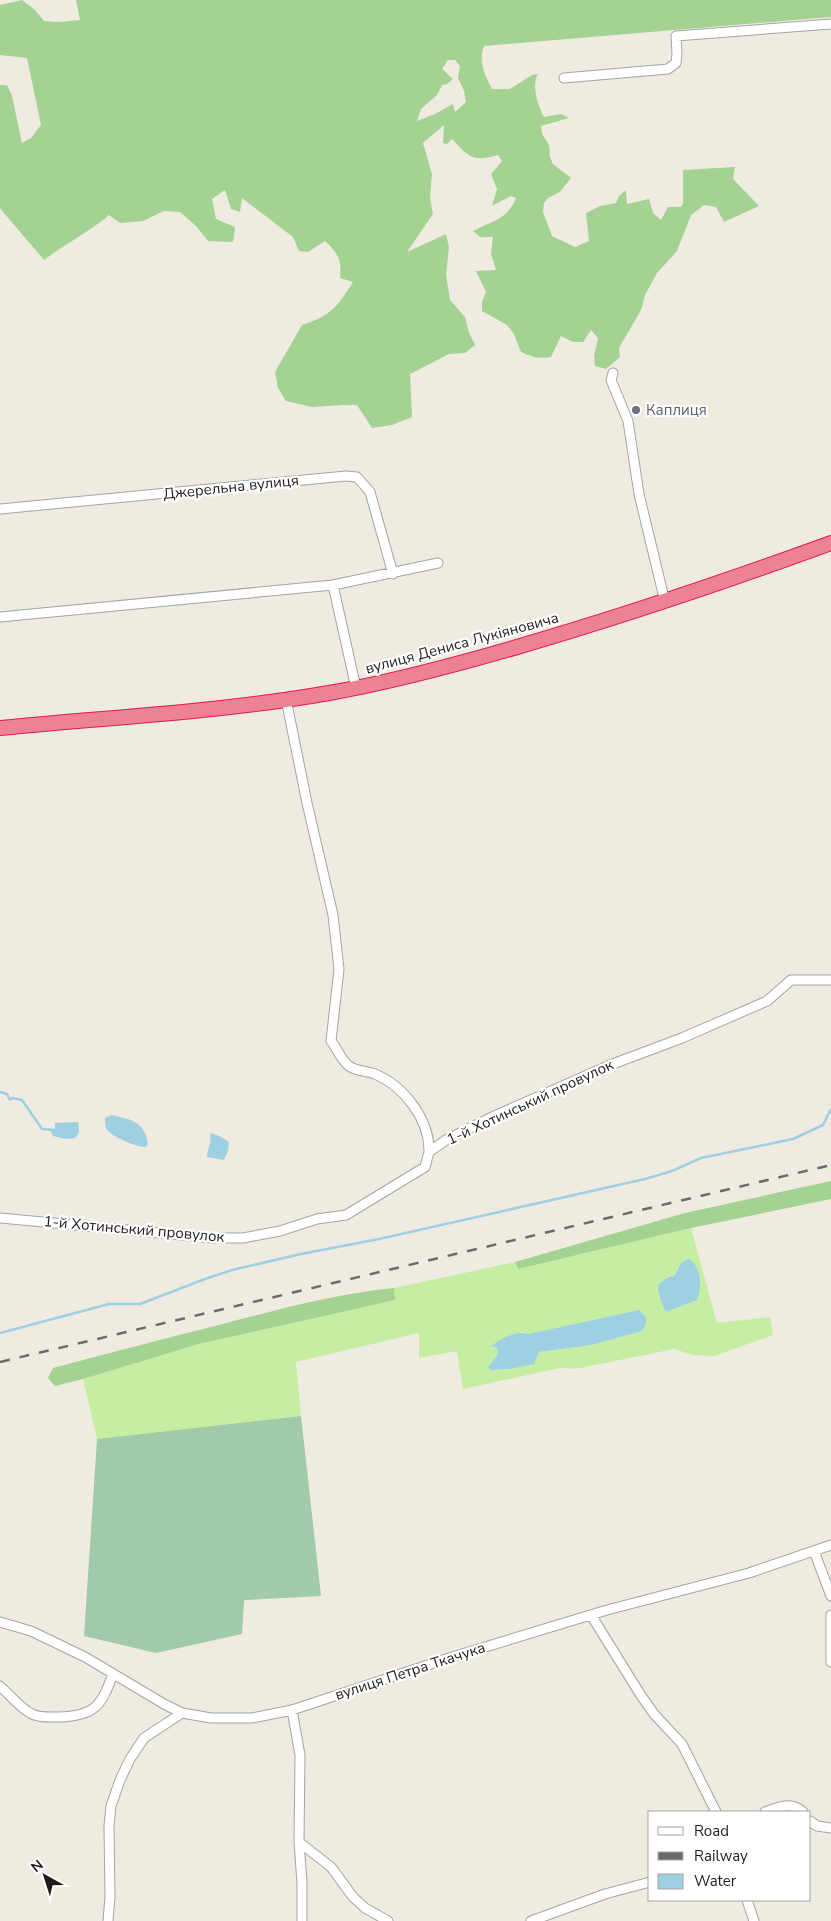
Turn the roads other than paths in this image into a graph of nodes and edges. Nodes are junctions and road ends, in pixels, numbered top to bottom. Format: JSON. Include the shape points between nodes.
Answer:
{"nodes":[{"id":1,"x":831,"y":24,"type":"edge"},
{"id":2,"x":564,"y":78,"type":"dead end"},
{"id":3,"x":613,"y":373,"type":"dead end"},
{"id":4,"x":0,"y":509,"type":"edge"},
{"id":5,"x":831,"y":543,"type":"edge"},
{"id":6,"x":438,"y":563,"type":"dead end"},
{"id":7,"x":393,"y":574,"type":"junction"},
{"id":8,"x":333,"y":585,"type":"junction"},
{"id":9,"x":665,"y":602,"type":"junction"},
{"id":10,"x":0,"y":617,"type":"edge"},
{"id":11,"x":356,"y":688,"type":"junction"},
{"id":12,"x":286,"y":699,"type":"junction"},
{"id":13,"x":0,"y":728,"type":"edge"},
{"id":14,"x":831,"y":980,"type":"edge"},
{"id":15,"x":429,"y":1152,"type":"junction"},
{"id":16,"x":0,"y":1218,"type":"edge"},
{"id":17,"x":831,"y":1545,"type":"edge"},
{"id":18,"x":814,"y":1551,"type":"junction"},
{"id":19,"x":831,"y":1596,"type":"edge"},
{"id":20,"x":591,"y":1615,"type":"junction"},
{"id":21,"x":831,"y":1615,"type":"edge"},
{"id":22,"x":0,"y":1622,"type":"edge"},
{"id":23,"x":831,"y":1662,"type":"edge"},
{"id":24,"x":114,"y":1674,"type":"junction"},
{"id":25,"x":0,"y":1686,"type":"edge"},
{"id":26,"x":292,"y":1710,"type":"junction"},
{"id":27,"x":182,"y":1713,"type":"junction"},
{"id":28,"x":716,"y":1811,"type":"edge"},
{"id":29,"x":768,"y":1811,"type":"edge"},
{"id":30,"x":802,"y":1811,"type":"edge"},
{"id":31,"x":811,"y":1821,"type":"edge"},
{"id":32,"x":831,"y":1828,"type":"edge"},
{"id":33,"x":299,"y":1842,"type":"junction"},
{"id":34,"x":648,"y":1883,"type":"edge"},
{"id":35,"x":747,"y":1901,"type":"edge"},
{"id":36,"x":108,"y":1921,"type":"edge"},
{"id":37,"x":302,"y":1921,"type":"edge"},
{"id":38,"x":388,"y":1921,"type":"edge"},
{"id":39,"x":531,"y":1921,"type":"edge"},
{"id":40,"x":754,"y":1921,"type":"edge"}],
"edges":[{"from":1,"to":2,"type":"street","via":[[676,36],[676,63],[668,69]]},
{"from":3,"to":9,"type":"street","via":[[611,380],[628,421],[639,494]]},
{"from":4,"to":7,"type":"street","name":"Джерельна вулиця","via":[[357,477],[370,492]]},
{"from":5,"to":9,"type":"highway","name":"вулиця Дениса Лукіяновича"},
{"from":6,"to":7,"type":"street"},
{"from":7,"to":8,"type":"street"},
{"from":8,"to":10,"type":"street"},
{"from":8,"to":11,"type":"street"},
{"from":9,"to":11,"type":"highway","name":"вулиця Дениса Лукіяновича","via":[[445,668]]},
{"from":11,"to":12,"type":"highway","name":"вулиця Дениса Лукіяновича"},
{"from":12,"to":13,"type":"highway","name":"вулиця Дениса Лукіяновича"},
{"from":12,"to":15,"type":"street","via":[[333,915],[339,970],[331,1041],[349,1066],[377,1074],[408,1098],[425,1125],[430,1139]]},
{"from":14,"to":15,"type":"street","name":"1-й Хотинський провулок","via":[[791,980],[767,1001],[682,1038],[610,1064],[492,1117]]},
{"from":15,"to":16,"type":"street","name":"1-й Хотинський провулок","via":[[425,1167],[346,1215],[243,1238],[178,1236]]},
{"from":17,"to":18,"type":"street","name":"вулиця Петра Ткачука"},
{"from":18,"to":19,"type":"street"},
{"from":18,"to":20,"type":"street","name":"вулиця Петра Ткачука","via":[[749,1574]]},
{"from":20,"to":26,"type":"street","name":"вулиця Петра Ткачука"},
{"from":20,"to":28,"type":"street","via":[[654,1714],[682,1744]]},
{"from":21,"to":23,"type":"street"},
{"from":22,"to":24,"type":"street","name":"вулиця Петра Ткачука","via":[[31,1631]]},
{"from":24,"to":25,"type":"street","via":[[97,1706],[85,1714],[71,1717],[33,1715]]},
{"from":24,"to":27,"type":"street","name":"вулиця Петра Ткачука"},
{"from":26,"to":27,"type":"street","name":"вулиця Петра Ткачука","via":[[252,1718],[211,1718]]},
{"from":26,"to":33,"type":"street","via":[[300,1755]]},
{"from":27,"to":36,"type":"street","via":[[144,1738],[120,1780],[108,1826]]},
{"from":29,"to":30,"type":"street","via":[[790,1805]]},
{"from":31,"to":32,"type":"street","via":[[817,1826]]},
{"from":33,"to":37,"type":"street"},
{"from":33,"to":38,"type":"street","via":[[331,1867],[364,1908]]},
{"from":34,"to":39,"type":"street","via":[[604,1894]]},
{"from":35,"to":40,"type":"street"}]}
